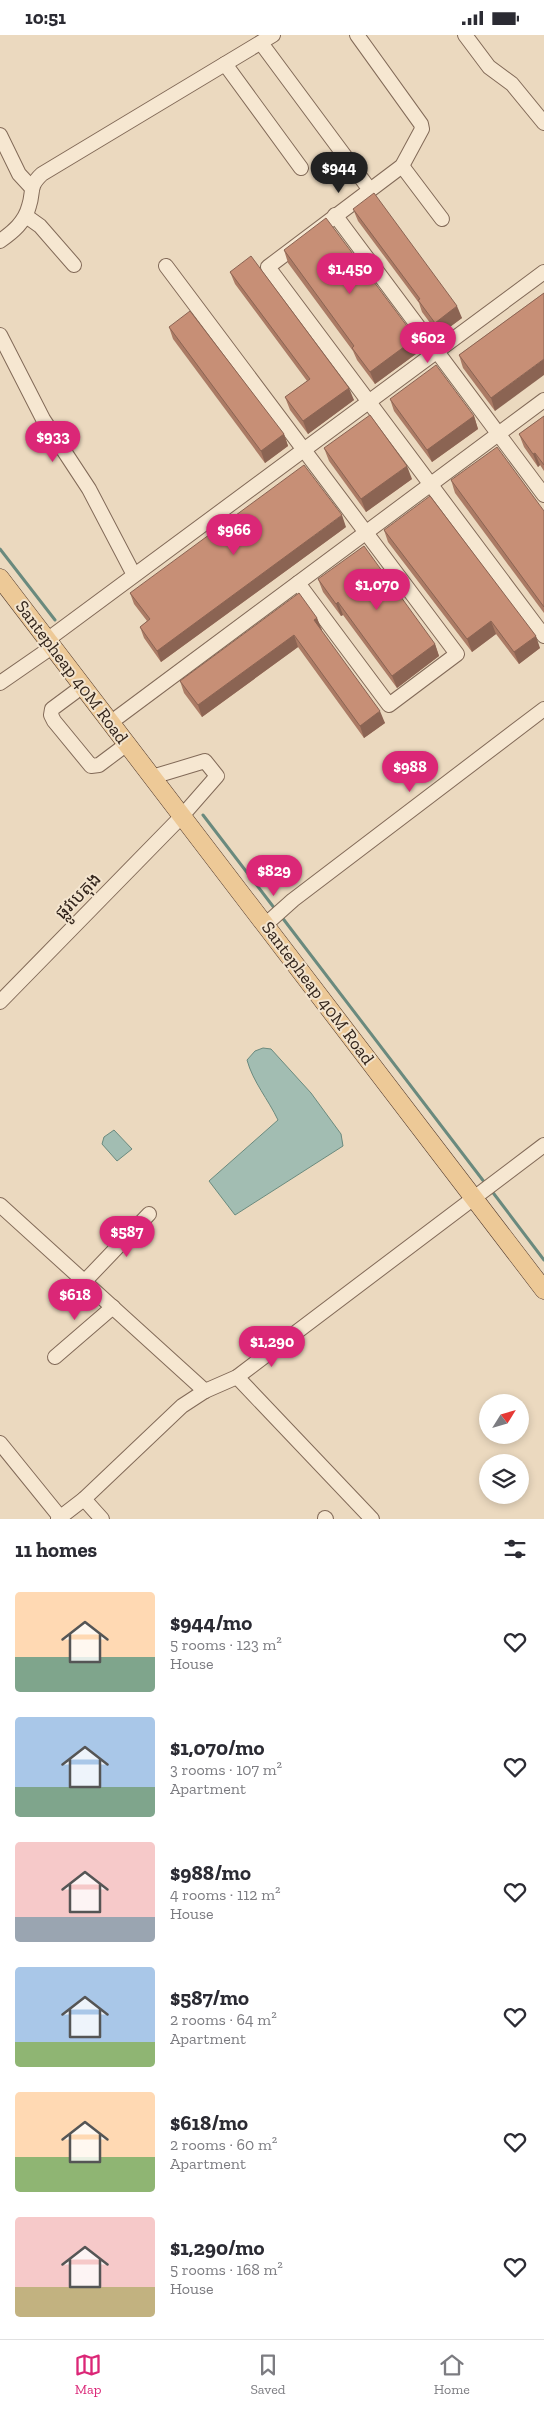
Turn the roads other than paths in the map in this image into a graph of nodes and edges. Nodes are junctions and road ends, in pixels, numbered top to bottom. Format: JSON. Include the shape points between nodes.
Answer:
{"nodes":[{"id":1,"x":273,"y":35,"type":"edge"},
{"id":2,"x":356,"y":35,"type":"edge"},
{"id":3,"x":465,"y":35,"type":"edge"},
{"id":4,"x":260,"y":43,"type":"junction"},
{"id":5,"x":225,"y":64,"type":"junction"},
{"id":6,"x":544,"y":123,"type":"edge"},
{"id":7,"x":0,"y":135,"type":"edge"},
{"id":8,"x":402,"y":166,"type":"junction"},
{"id":9,"x":301,"y":168,"type":"dead end"},
{"id":10,"x":31,"y":187,"type":"junction"},
{"id":11,"x":370,"y":190,"type":"junction"},
{"id":12,"x":335,"y":215,"type":"junction"},
{"id":13,"x":26,"y":216,"type":"junction"},
{"id":14,"x":442,"y":219,"type":"dead end"},
{"id":15,"x":0,"y":241,"type":"edge"},
{"id":16,"x":74,"y":265,"type":"dead end"},
{"id":17,"x":166,"y":266,"type":"dead end"},
{"id":18,"x":544,"y":272,"type":"edge"},
{"id":19,"x":0,"y":335,"type":"edge"},
{"id":20,"x":436,"y":352,"type":"junction"},
{"id":21,"x":544,"y":400,"type":"edge"},
{"id":22,"x":368,"y":402,"type":"junction"},
{"id":23,"x":498,"y":434,"type":"junction"},
{"id":24,"x":304,"y":449,"type":"junction"},
{"id":25,"x":430,"y":485,"type":"junction"},
{"id":26,"x":544,"y":495,"type":"edge"},
{"id":27,"x":366,"y":532,"type":"junction"},
{"id":28,"x":134,"y":575,"type":"junction"},
{"id":29,"x":0,"y":578,"type":"edge"},
{"id":30,"x":298,"y":583,"type":"junction"},
{"id":31,"x":544,"y":636,"type":"edge"},
{"id":32,"x":50,"y":643,"type":"junction"},
{"id":33,"x":0,"y":683,"type":"edge"},
{"id":34,"x":83,"y":686,"type":"junction"},
{"id":35,"x":544,"y":709,"type":"edge"},
{"id":36,"x":110,"y":723,"type":"junction"},
{"id":37,"x":127,"y":744,"type":"junction"},
{"id":38,"x":152,"y":777,"type":"junction"},
{"id":39,"x":182,"y":816,"type":"junction"},
{"id":40,"x":269,"y":921,"type":"junction"},
{"id":41,"x":0,"y":1002,"type":"edge"},
{"id":42,"x":544,"y":1145,"type":"edge"},
{"id":43,"x":478,"y":1194,"type":"junction"},
{"id":44,"x":0,"y":1205,"type":"edge"},
{"id":45,"x":149,"y":1214,"type":"dead end"},
{"id":46,"x":84,"y":1281,"type":"junction"},
{"id":47,"x":544,"y":1290,"type":"edge"},
{"id":48,"x":113,"y":1307,"type":"junction"},
{"id":49,"x":55,"y":1357,"type":"dead end"},
{"id":50,"x":237,"y":1377,"type":"junction"},
{"id":51,"x":205,"y":1391,"type":"junction"},
{"id":52,"x":0,"y":1443,"type":"edge"},
{"id":53,"x":84,"y":1499,"type":"junction"},
{"id":54,"x":59,"y":1518,"type":"edge"},
{"id":55,"x":102,"y":1519,"type":"edge"},
{"id":56,"x":372,"y":1519,"type":"edge"}],
"edges":[{"from":1,"to":4,"type":"street"},
{"from":2,"to":8,"type":"street","via":[[422,124]]},
{"from":3,"to":6,"type":"street","via":[[488,67],[512,84]]},
{"from":4,"to":5,"type":"street"},
{"from":4,"to":11,"type":"street"},
{"from":5,"to":9,"type":"street"},
{"from":5,"to":10,"type":"street","via":[[42,174]]},
{"from":7,"to":10,"type":"street","via":[[20,174]]},
{"from":8,"to":11,"type":"street"},
{"from":8,"to":14,"type":"street"},
{"from":10,"to":13,"type":"street"},
{"from":11,"to":12,"type":"street"},
{"from":12,"to":20,"type":"street"},
{"from":12,"to":22,"type":"street","via":[[268,267]]},
{"from":13,"to":15,"type":"street"},
{"from":13,"to":16,"type":"street","via":[[43,229]]},
{"from":17,"to":24,"type":"street"},
{"from":18,"to":20,"type":"street"},
{"from":19,"to":28,"type":"street","via":[[43,419],[89,489]]},
{"from":20,"to":22,"type":"street"},
{"from":20,"to":23,"type":"street"},
{"from":21,"to":23,"type":"street"},
{"from":22,"to":24,"type":"street"},
{"from":22,"to":25,"type":"street"},
{"from":23,"to":25,"type":"street"},
{"from":23,"to":26,"type":"street"},
{"from":24,"to":27,"type":"street"},
{"from":24,"to":28,"type":"street"},
{"from":25,"to":27,"type":"street"},
{"from":25,"to":31,"type":"street"},
{"from":27,"to":30,"type":"street"},
{"from":27,"to":30,"type":"street","via":[[457,655],[389,705]]},
{"from":28,"to":32,"type":"street"},
{"from":29,"to":32,"type":"main road","name":"Santepheap 40M Road"},
{"from":30,"to":36,"type":"street"},
{"from":32,"to":33,"type":"street"},
{"from":32,"to":34,"type":"main road","name":"Santepheap 40M Road"},
{"from":34,"to":36,"type":"main road","name":"Santepheap 40M Road"},
{"from":34,"to":37,"type":"street","via":[[52,709],[54,721],[91,766],[99,765]]},
{"from":35,"to":40,"type":"street"},
{"from":36,"to":37,"type":"main road","name":"Santepheap 40M Road"},
{"from":37,"to":38,"type":"main road","name":"Santepheap 40M Road"},
{"from":38,"to":39,"type":"main road","name":"Santepheap 40M Road"},
{"from":38,"to":39,"type":"street","name":"ផ្លូវបេតុង","via":[[205,761],[217,777]]},
{"from":39,"to":40,"type":"main road","name":"Santepheap 40M Road"},
{"from":39,"to":41,"type":"street","name":"ផ្លូវបេតុង"},
{"from":40,"to":43,"type":"main road","name":"Santepheap 40M Road"},
{"from":42,"to":43,"type":"street"},
{"from":43,"to":47,"type":"main road","name":"Santepheap 40M Road"},
{"from":43,"to":50,"type":"street"},
{"from":44,"to":46,"type":"street"},
{"from":45,"to":46,"type":"street"},
{"from":46,"to":48,"type":"street"},
{"from":48,"to":49,"type":"street"},
{"from":48,"to":51,"type":"street"},
{"from":50,"to":51,"type":"street"},
{"from":50,"to":56,"type":"street"},
{"from":51,"to":53,"type":"street","via":[[182,1407]]},
{"from":52,"to":54,"type":"street"},
{"from":53,"to":54,"type":"street"},
{"from":53,"to":55,"type":"street"}]}
